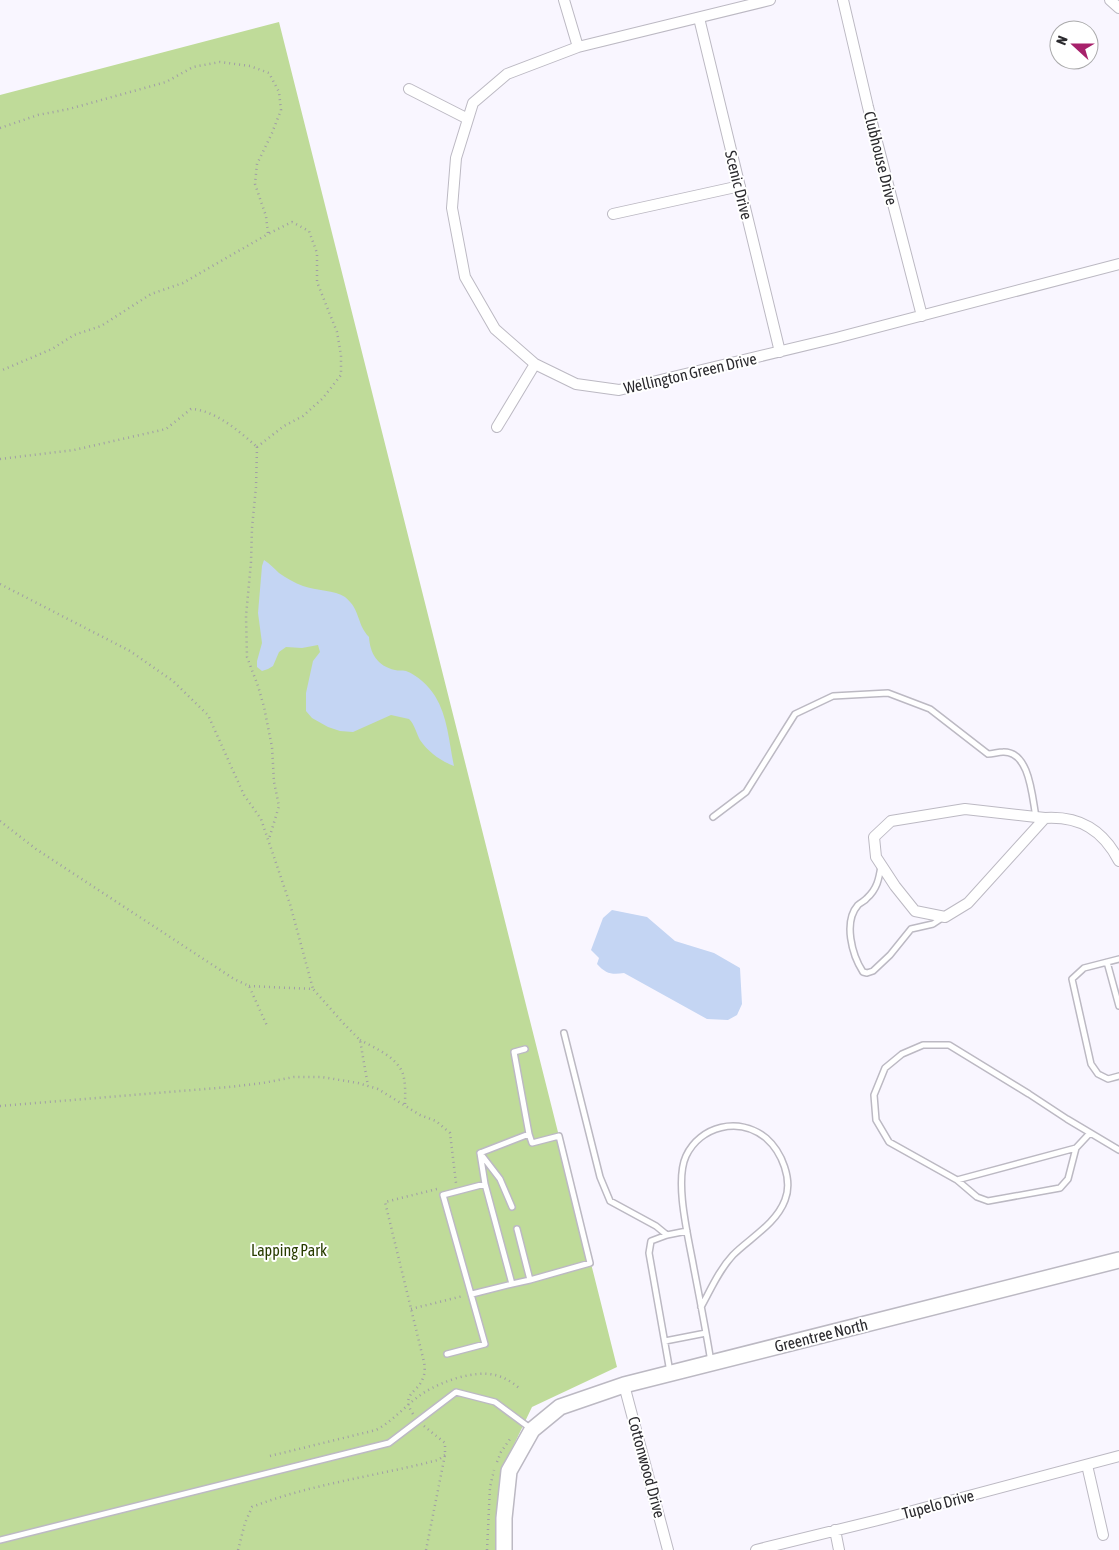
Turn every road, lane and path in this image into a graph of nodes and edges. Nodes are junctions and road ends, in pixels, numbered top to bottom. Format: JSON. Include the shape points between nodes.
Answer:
{"nodes":[{"id":1,"x":564,"y":0,"type":"edge"},
{"id":2,"x":770,"y":0,"type":"edge"},
{"id":3,"x":843,"y":0,"type":"edge"},
{"id":4,"x":1110,"y":0,"type":"edge"},
{"id":5,"x":1119,"y":8,"type":"edge"},
{"id":6,"x":699,"y":18,"type":"junction"},
{"id":7,"x":578,"y":47,"type":"junction"},
{"id":8,"x":409,"y":89,"type":"dead end"},
{"id":9,"x":468,"y":119,"type":"junction"},
{"id":10,"x":0,"y":128,"type":"edge"},
{"id":11,"x":740,"y":186,"type":"junction"},
{"id":12,"x":613,"y":214,"type":"dead end"},
{"id":13,"x":268,"y":234,"type":"junction"},
{"id":14,"x":1119,"y":264,"type":"edge"},
{"id":15,"x":922,"y":316,"type":"junction"},
{"id":16,"x":780,"y":352,"type":"junction"},
{"id":17,"x":536,"y":364,"type":"junction"},
{"id":18,"x":0,"y":371,"type":"edge"},
{"id":19,"x":497,"y":427,"type":"dead end"},
{"id":20,"x":257,"y":447,"type":"junction"},
{"id":21,"x":0,"y":460,"type":"edge"},
{"id":22,"x":0,"y":584,"type":"edge"},
{"id":23,"x":713,"y":817,"type":"dead end"},
{"id":24,"x":1041,"y":817,"type":"junction"},
{"id":25,"x":0,"y":821,"type":"edge"},
{"id":26,"x":269,"y":839,"type":"junction"},
{"id":27,"x":1119,"y":861,"type":"edge"},
{"id":28,"x":882,"y":866,"type":"junction"},
{"id":29,"x":945,"y":917,"type":"junction"},
{"id":30,"x":1119,"y":959,"type":"edge"},
{"id":31,"x":1107,"y":962,"type":"junction"},
{"id":32,"x":249,"y":986,"type":"junction"},
{"id":33,"x":314,"y":989,"type":"junction"},
{"id":34,"x":1119,"y":1006,"type":"edge"},
{"id":35,"x":268,"y":1028,"type":"dead end"},
{"id":36,"x":564,"y":1033,"type":"dead end"},
{"id":37,"x":360,"y":1040,"type":"junction"},
{"id":38,"x":525,"y":1049,"type":"dead end"},
{"id":39,"x":1119,"y":1076,"type":"edge"},
{"id":40,"x":368,"y":1086,"type":"junction"},
{"id":41,"x":0,"y":1106,"type":"edge"},
{"id":42,"x":405,"y":1106,"type":"junction"},
{"id":43,"x":1090,"y":1133,"type":"junction"},
{"id":44,"x":529,"y":1134,"type":"junction"},
{"id":45,"x":1076,"y":1148,"type":"junction"},
{"id":46,"x":1119,"y":1150,"type":"edge"},
{"id":47,"x":480,"y":1153,"type":"junction"},
{"id":48,"x":957,"y":1180,"type":"junction"},
{"id":49,"x":485,"y":1184,"type":"junction"},
{"id":50,"x":450,"y":1185,"type":"dead end"},
{"id":51,"x":441,"y":1188,"type":"dead end"},
{"id":52,"x":512,"y":1207,"type":"dead end"},
{"id":53,"x":517,"y":1229,"type":"dead end"},
{"id":54,"x":687,"y":1231,"type":"junction"},
{"id":55,"x":667,"y":1235,"type":"junction"},
{"id":56,"x":1119,"y":1260,"type":"edge"},
{"id":57,"x":530,"y":1280,"type":"junction"},
{"id":58,"x":512,"y":1284,"type":"junction"},
{"id":59,"x":472,"y":1294,"type":"junction"},
{"id":60,"x":701,"y":1307,"type":"junction"},
{"id":61,"x":411,"y":1309,"type":"junction"},
{"id":62,"x":706,"y":1334,"type":"junction"},
{"id":63,"x":665,"y":1342,"type":"junction"},
{"id":64,"x":447,"y":1354,"type":"dead end"},
{"id":65,"x":711,"y":1363,"type":"junction"},
{"id":66,"x":670,"y":1373,"type":"junction"},
{"id":67,"x":624,"y":1385,"type":"junction"},
{"id":68,"x":519,"y":1388,"type":"dead end"},
{"id":69,"x":409,"y":1405,"type":"junction"},
{"id":70,"x":419,"y":1420,"type":"junction"},
{"id":71,"x":532,"y":1430,"type":"junction"},
{"id":72,"x":445,"y":1455,"type":"junction"},
{"id":73,"x":270,"y":1456,"type":"dead end"},
{"id":74,"x":1119,"y":1456,"type":"edge"},
{"id":75,"x":1087,"y":1465,"type":"junction"},
{"id":76,"x":835,"y":1530,"type":"junction"},
{"id":77,"x":1103,"y":1536,"type":"dead end"},
{"id":78,"x":0,"y":1540,"type":"edge"},
{"id":79,"x":238,"y":1550,"type":"edge"},
{"id":80,"x":426,"y":1550,"type":"edge"},
{"id":81,"x":504,"y":1550,"type":"edge"},
{"id":82,"x":668,"y":1550,"type":"edge"},
{"id":83,"x":756,"y":1550,"type":"edge"},
{"id":84,"x":839,"y":1550,"type":"edge"}],
"edges":[{"from":1,"to":7,"type":"street"},
{"from":2,"to":6,"type":"street","name":"Wellington Green Drive"},
{"from":3,"to":15,"type":"street","name":"Clubhouse Drive"},
{"from":4,"to":5,"type":"street"},
{"from":6,"to":7,"type":"street","name":"Wellington Green Drive"},
{"from":6,"to":11,"type":"street","name":"Scenic Drive"},
{"from":7,"to":9,"type":"street","name":"Wellington Green Drive","via":[[507,74],[473,102]]},
{"from":8,"to":9,"type":"street"},
{"from":9,"to":17,"type":"street","name":"Wellington Green Drive","via":[[456,158],[452,208],[465,278],[495,329]]},
{"from":10,"to":13,"type":"path","via":[[166,82],[194,67],[220,62],[250,66],[268,73],[279,92],[281,110],[257,164],[255,184],[266,216]]},
{"from":11,"to":12,"type":"street"},
{"from":11,"to":16,"type":"street","name":"Scenic Drive"},
{"from":13,"to":18,"type":"path","via":[[183,283],[151,294],[101,326],[74,335],[52,349]]},
{"from":13,"to":20,"type":"path","via":[[292,222],[310,232],[317,254],[317,282],[337,332],[342,355],[341,375],[303,416]]},
{"from":14,"to":15,"type":"street","name":"Wellington Green Drive"},
{"from":15,"to":16,"type":"street","name":"Wellington Green Drive"},
{"from":16,"to":17,"type":"street","name":"Wellington Green Drive","via":[[619,390],[576,384]]},
{"from":17,"to":19,"type":"street"},
{"from":20,"to":21,"type":"path","via":[[222,421],[202,410],[191,409],[166,429],[74,450]]},
{"from":20,"to":26,"type":"path","via":[[246,616],[247,657],[264,707],[272,747],[279,806]]},
{"from":22,"to":26,"type":"path","via":[[130,651],[173,681],[208,715],[244,795],[261,819]]},
{"from":23,"to":24,"type":"lane","via":[[746,792],[795,714],[833,696],[888,693],[930,709],[988,754],[1004,752],[1020,758],[1027,770]]},
{"from":24,"to":27,"type":"street","via":[[1062,817],[1089,826],[1112,846]]},
{"from":24,"to":28,"type":"street","via":[[965,809],[891,821],[874,837],[876,857]]},
{"from":24,"to":29,"type":"street","via":[[968,903]]},
{"from":25,"to":32,"type":"path","via":[[44,854],[234,980]]},
{"from":26,"to":33,"type":"path"},
{"from":28,"to":29,"type":"street","via":[[915,911]]},
{"from":28,"to":29,"type":"lane","via":[[878,884],[857,906],[851,923],[852,947],[863,972],[873,971],[890,956],[910,929],[933,924]]},
{"from":30,"to":31,"type":"lane"},
{"from":31,"to":34,"type":"lane"},
{"from":31,"to":39,"type":"lane","via":[[1084,968],[1072,979],[1091,1064],[1098,1074],[1108,1079]]},
{"from":32,"to":33,"type":"path"},
{"from":32,"to":35,"type":"path"},
{"from":33,"to":37,"type":"path"},
{"from":36,"to":55,"type":"lane","via":[[600,1176],[610,1202]]},
{"from":37,"to":40,"type":"path"},
{"from":37,"to":42,"type":"path","via":[[381,1050],[403,1074]]},
{"from":38,"to":44,"type":"lane","via":[[514,1052]]},
{"from":40,"to":41,"type":"path","via":[[322,1077],[294,1077],[263,1083]]},
{"from":40,"to":42,"type":"path"},
{"from":42,"to":50,"type":"path","via":[[436,1121],[450,1133],[456,1184]]},
{"from":43,"to":45,"type":"lane"},
{"from":43,"to":46,"type":"lane"},
{"from":43,"to":48,"type":"lane","via":[[949,1046],[923,1045],[902,1054],[884,1068],[874,1096],[876,1120],[889,1142]]},
{"from":44,"to":47,"type":"lane"},
{"from":44,"to":57,"type":"lane","via":[[532,1143],[559,1136],[590,1263]]},
{"from":45,"to":48,"type":"lane"},
{"from":45,"to":48,"type":"lane","via":[[1068,1179],[1060,1188],[988,1201],[977,1197]]},
{"from":47,"to":49,"type":"lane"},
{"from":47,"to":52,"type":"lane","via":[[500,1179]]},
{"from":49,"to":58,"type":"lane"},
{"from":49,"to":59,"type":"lane","via":[[443,1195]]},
{"from":51,"to":61,"type":"path","via":[[385,1202]]},
{"from":53,"to":57,"type":"lane"},
{"from":54,"to":55,"type":"lane"},
{"from":54,"to":60,"type":"lane"},
{"from":54,"to":60,"type":"lane","via":[[681,1175],[685,1157],[696,1140],[723,1126],[752,1130],[766,1138],[785,1168],[788,1182],[785,1200],[772,1220],[718,1274]]},
{"from":55,"to":63,"type":"lane","via":[[651,1241],[649,1253]]},
{"from":56,"to":65,"type":"main road","name":"Greentree North"},
{"from":57,"to":58,"type":"lane"},
{"from":58,"to":59,"type":"lane"},
{"from":59,"to":61,"type":"path"},
{"from":59,"to":64,"type":"lane","via":[[484,1344]]},
{"from":60,"to":62,"type":"lane"},
{"from":61,"to":69,"type":"path","via":[[425,1371],[423,1380],[411,1392]]},
{"from":62,"to":63,"type":"lane"},
{"from":62,"to":65,"type":"lane"},
{"from":63,"to":66,"type":"lane"},
{"from":65,"to":66,"type":"main road","name":"Greentree North"},
{"from":66,"to":67,"type":"main road","name":"Greentree North"},
{"from":67,"to":71,"type":"main road","name":"Greentree North","via":[[560,1407]]},
{"from":67,"to":82,"type":"street","name":"Cottonwood Drive"},
{"from":68,"to":69,"type":"path","via":[[495,1375],[481,1374],[440,1384]]},
{"from":69,"to":70,"type":"path"},
{"from":69,"to":73,"type":"path","via":[[376,1430]]},
{"from":70,"to":71,"type":"lane","via":[[456,1392],[495,1402]]},
{"from":70,"to":72,"type":"path","via":[[445,1443]]},
{"from":70,"to":78,"type":"lane","via":[[389,1444]]},
{"from":71,"to":81,"type":"main road","via":[[509,1471]]},
{"from":72,"to":79,"type":"path","via":[[438,1460],[273,1499],[252,1507]]},
{"from":72,"to":80,"type":"path"},
{"from":74,"to":75,"type":"street","name":"Tupelo Drive"},
{"from":75,"to":76,"type":"street","name":"Tupelo Drive"},
{"from":75,"to":77,"type":"street"},
{"from":76,"to":83,"type":"street","name":"Tupelo Drive"},
{"from":76,"to":84,"type":"street"}]}
